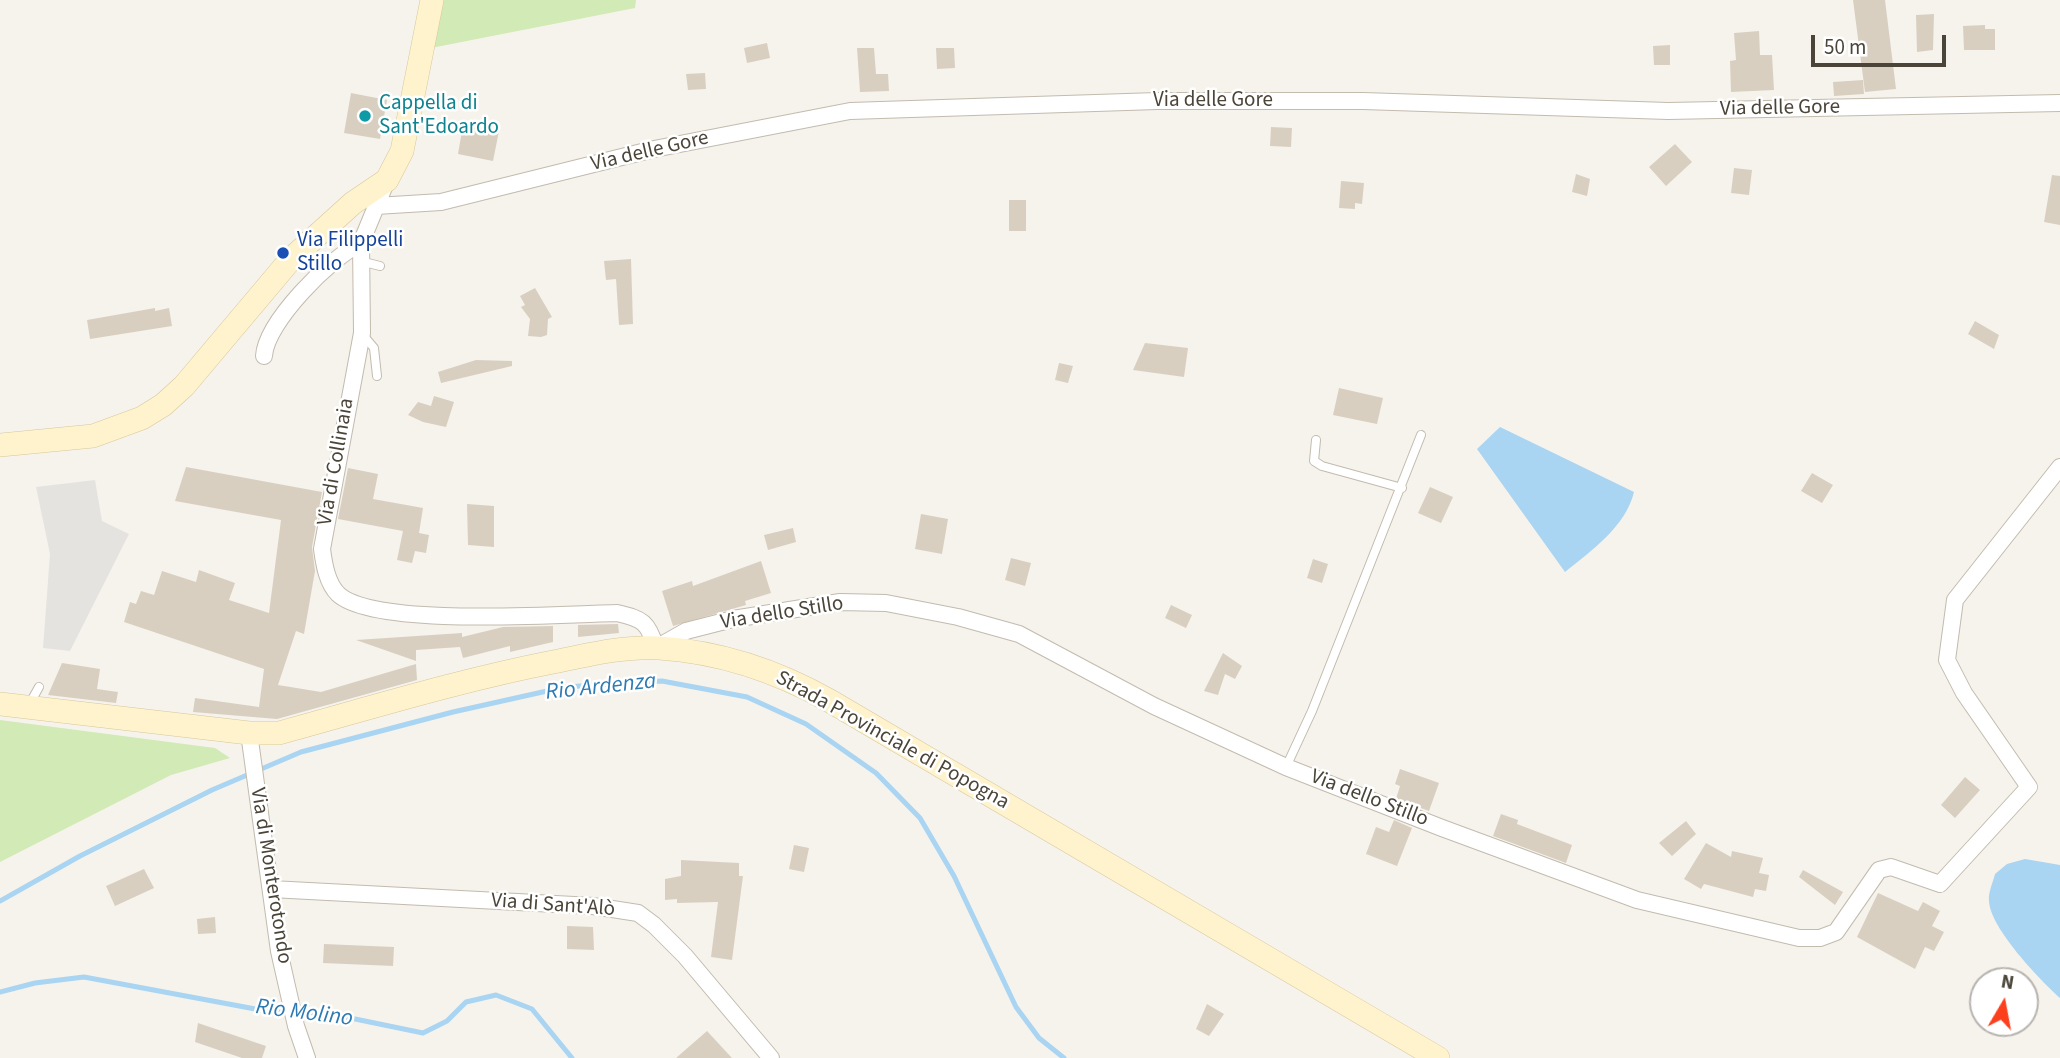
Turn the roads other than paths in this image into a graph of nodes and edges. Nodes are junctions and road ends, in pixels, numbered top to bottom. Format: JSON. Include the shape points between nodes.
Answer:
{"nodes":[{"id":1,"x":432,"y":0,"type":"edge"},
{"id":2,"x":2060,"y":103,"type":"edge"},
{"id":3,"x":387,"y":180,"type":"junction"},
{"id":4,"x":376,"y":206,"type":"junction"},
{"id":5,"x":360,"y":243,"type":"junction"},
{"id":6,"x":360,"y":261,"type":"junction"},
{"id":7,"x":380,"y":266,"type":"dead end"},
{"id":8,"x":362,"y":332,"type":"junction"},
{"id":9,"x":264,"y":356,"type":"dead end"},
{"id":10,"x":377,"y":376,"type":"dead end"},
{"id":11,"x":1421,"y":435,"type":"dead end"},
{"id":12,"x":1316,"y":440,"type":"dead end"},
{"id":13,"x":0,"y":444,"type":"edge"},
{"id":14,"x":2060,"y":467,"type":"edge"},
{"id":15,"x":1402,"y":488,"type":"junction"},
{"id":16,"x":656,"y":648,"type":"junction"},
{"id":17,"x":0,"y":704,"type":"edge"},
{"id":18,"x":249,"y":733,"type":"junction"},
{"id":19,"x":1286,"y":767,"type":"junction"},
{"id":20,"x":271,"y":889,"type":"junction"},
{"id":21,"x":307,"y":1058,"type":"edge"},
{"id":22,"x":771,"y":1058,"type":"edge"},
{"id":23,"x":1438,"y":1058,"type":"edge"}],
"edges":[{"from":1,"to":3,"type":"main road","name":"Via di Collinaia","via":[[402,151]]},
{"from":2,"to":4,"type":"street","name":"Via delle Gore","via":[[1668,111],[1363,101],[1157,101],[850,111],[654,149],[441,202]]},
{"from":3,"to":4,"type":"street","name":"Via di Collinaia"},
{"from":3,"to":13,"type":"main road","via":[[353,203],[290,259],[163,405],[93,436]]},
{"from":4,"to":5,"type":"street","name":"Via di Collinaia"},
{"from":5,"to":6,"type":"street","name":"Via di Collinaia"},
{"from":5,"to":9,"type":"street","via":[[334,260],[278,322],[265,343]]},
{"from":6,"to":7,"type":"lane"},
{"from":6,"to":8,"type":"street","name":"Via di Collinaia"},
{"from":8,"to":10,"type":"lane","via":[[374,348]]},
{"from":8,"to":16,"type":"street","name":"Via di Collinaia","via":[[322,549],[337,593],[392,614],[617,613],[649,626]]},
{"from":11,"to":15,"type":"lane"},
{"from":12,"to":15,"type":"lane","via":[[1314,461],[1322,466]]},
{"from":14,"to":19,"type":"street","name":"Via dello Stillo","via":[[1955,600],[1947,660],[1964,693],[2029,787],[1940,884],[1891,867],[1879,870],[1836,932],[1799,938],[1637,900]]},
{"from":15,"to":19,"type":"lane"},
{"from":16,"to":18,"type":"main road","name":"Strada Provinciale di Popogna","via":[[625,648],[510,670],[279,733]]},
{"from":16,"to":19,"type":"street","name":"Via dello Stillo","via":[[686,631],[733,619],[840,602],[886,603],[1019,634],[1154,706]]},
{"from":16,"to":23,"type":"main road","name":"Strada Provinciale di Popogna","via":[[737,660],[819,694]]},
{"from":17,"to":18,"type":"main road","name":"Strada Provinciale di Popogna","via":[[34,697]]},
{"from":18,"to":20,"type":"street","name":"Via di Monterotondo"},
{"from":20,"to":21,"type":"street","name":"Via di Monterotondo","via":[[279,951]]},
{"from":20,"to":22,"type":"street","name":"Via di Sant'Alò","via":[[593,906],[638,913],[685,956]]}]}
